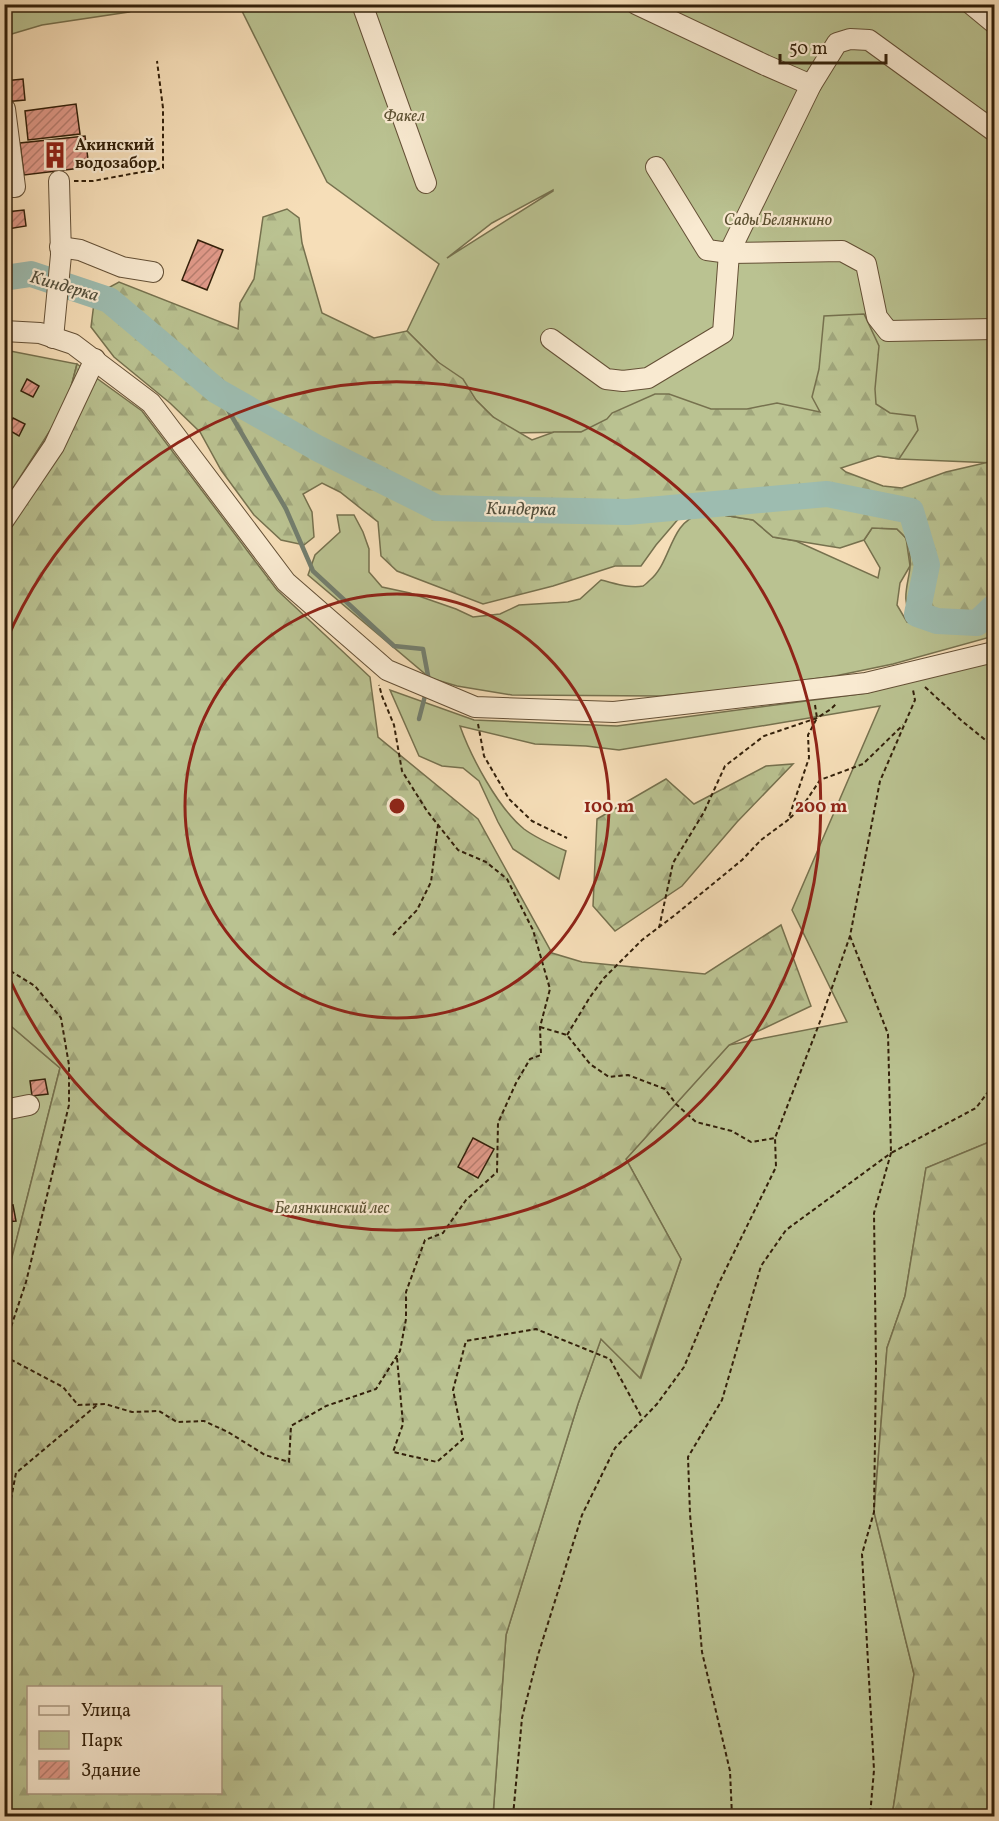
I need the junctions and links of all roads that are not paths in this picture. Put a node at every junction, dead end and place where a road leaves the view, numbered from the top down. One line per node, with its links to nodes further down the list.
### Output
1 (362, 4): 10 (street)
2 (636, 4): 5 (street)
3 (971, 4): 4 (street)
4 (994, 23)
5 (811, 85): 7 (street); 12 (street)
6 (5, 109): 11 (street)
7 (994, 131)
8 (656, 167): 12 (street)
9 (58, 181): 13 (street)
10 (426, 183)
11 (4, 187)
12 (729, 253): 15 (street); 18 (street)
13 (60, 257): 14 (street); 17 (street)
14 (153, 272)
15 (994, 329)
16 (4, 331): 17 (street)
17 (53, 338): 19 (street)
18 (551, 339)
19 (95, 359): 20 (street); 21 (street)
20 (4, 520)
21 (994, 652)
22 (29, 1105): 23 (street)
23 (4, 1110)

